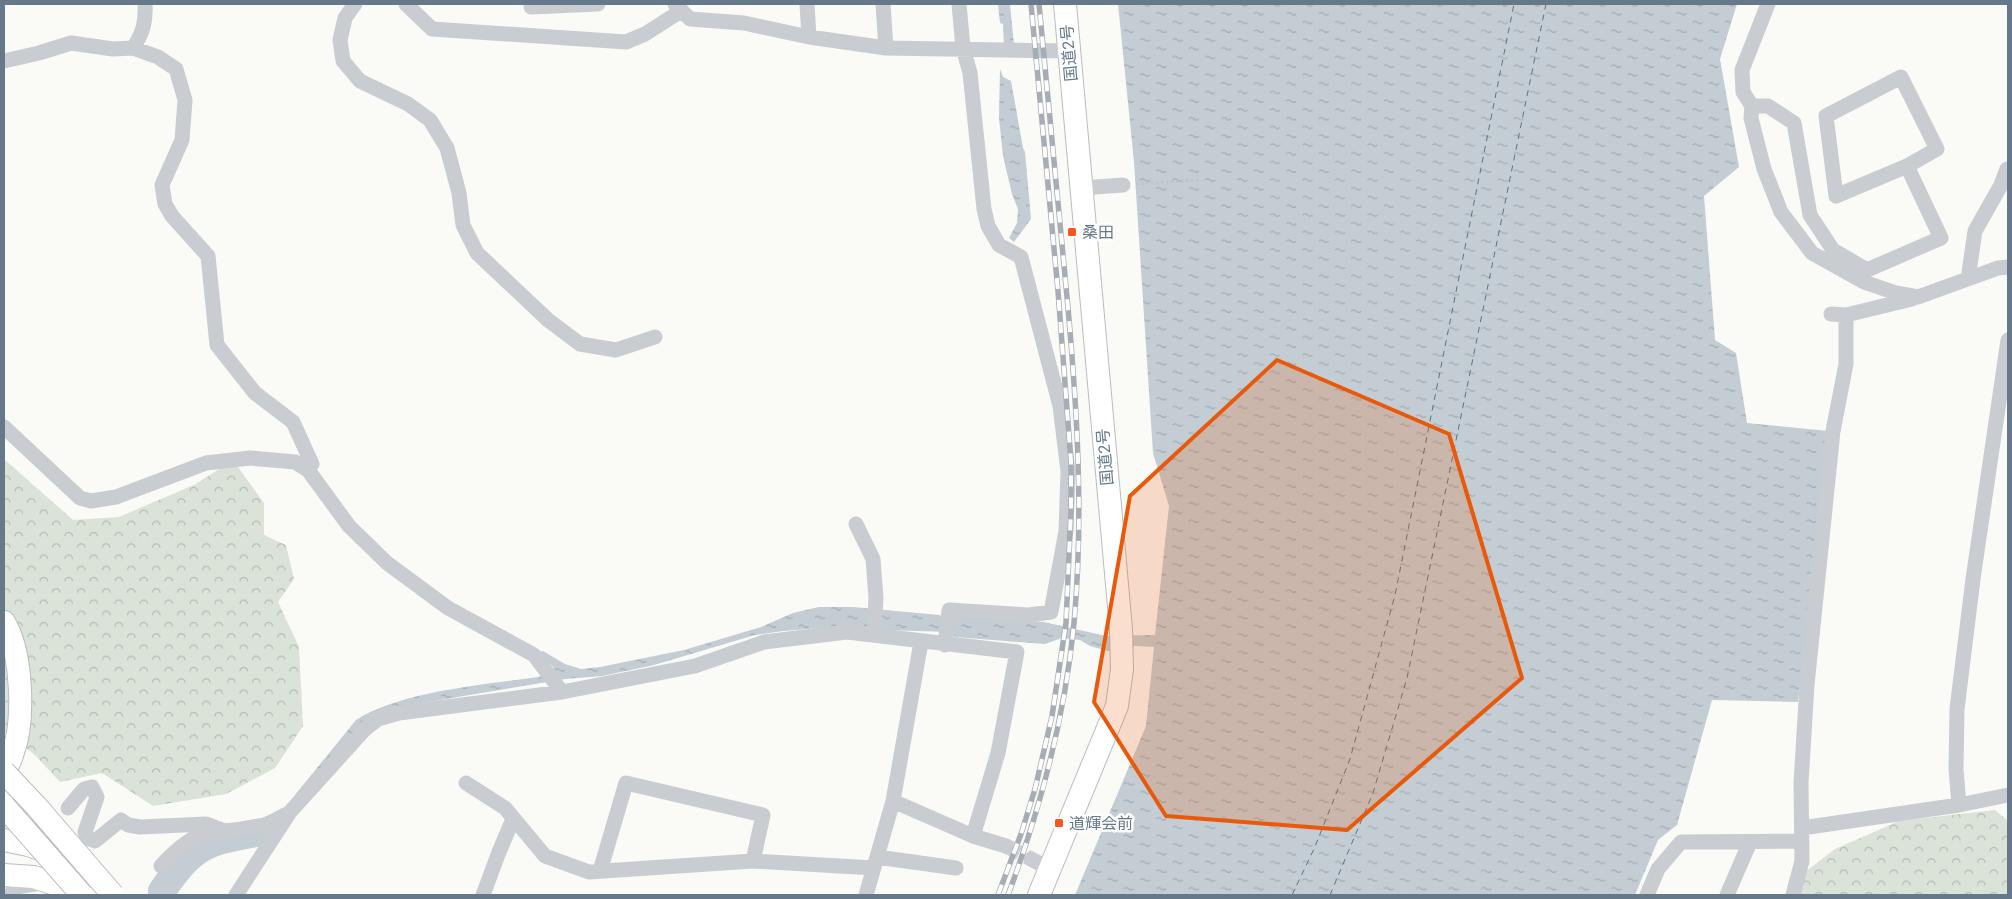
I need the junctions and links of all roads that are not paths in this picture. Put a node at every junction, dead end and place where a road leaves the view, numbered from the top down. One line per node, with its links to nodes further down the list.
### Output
1 (145, 4): 15 (street)
2 (355, 4): 30 (street)
3 (406, 4): 12 (street)
4 (598, 4): 11 (street)
5 (806, 4): 14 (street)
6 (882, 4): 16 (street)
7 (959, 4): 17 (street)
8 (1065, 4): 18 (highway, 国道2号)
9 (1757, 4): 13 (street)
10 (1768, 4): 13 (street)
11 (531, 7)
12 (678, 7): 14 (street)
13 (1759, 25): 20 (street)
14 (809, 37): 16 (street)
15 (133, 48): 19 (street); 33 (street)
16 (886, 48): 17 (street)
17 (963, 48): 18 (street); 38 (street)
18 (1069, 52): 24 (highway, 国道2号)
19 (4, 61)
20 (1752, 106): 21 (street); 27 (street)
21 (1907, 166): 21 (street)
22 (2007, 170): 26 (street)
23 (1123, 185): 24 (street)
24 (1082, 188): 70 (highway, 国道2号)
25 (2008, 267): 26 (street)
26 (1968, 279): 27 (street)
27 (1918, 297): 29 (street)
28 (1831, 314): 29 (street)
29 (1846, 315): 50 (street)
30 (655, 337)
31 (2008, 340): 44 (street)
32 (4, 427): 33 (street)
33 (308, 470): 39 (street)
34 (856, 524): 36 (street)
35 (4, 622): 40 (highway)
36 (874, 635): 37 (street); 39 (street)
37 (922, 642): 38 (street); 43 (street)
38 (945, 645): 51 (street)
39 (555, 683): 47 (street)
40 (4, 773): 66 (highway, bridge)
41 (466, 783): 48 (street)
42 (2008, 795): 44 (street)
43 (893, 801): 51 (street); 56 (street)
44 (1959, 805): 50 (street)
45 (4, 806): 63 (highway, bridge)
46 (68, 808): 49 (street)
47 (290, 812): 49 (street); 67 (street)
48 (513, 819): 59 (street); 68 (street)
49 (222, 830): 57 (street)
50 (1802, 835): 53 (street); 73 (street)
51 (973, 836): 54 (street)
52 (4, 840): 65 (highway)
53 (1750, 842): 71 (street); 72 (street)
54 (1006, 846)
55 (753, 861): 56 (street); 59 (street); 59 (street)
56 (876, 862): 58 (street); 69 (street)
57 (161, 866)
58 (956, 868)
59 (600, 871)
60 (4, 875): 61 (highway)
61 (49, 882): 62 (street); 64 (highway)
62 (10, 895)
63 (82, 895)
64 (88, 895)
65 (100, 895)
66 (113, 895)
67 (236, 895)
68 (483, 895)
69 (866, 895)
70 (1039, 895)
71 (1647, 895)
72 (1727, 895)
73 (1793, 895)

